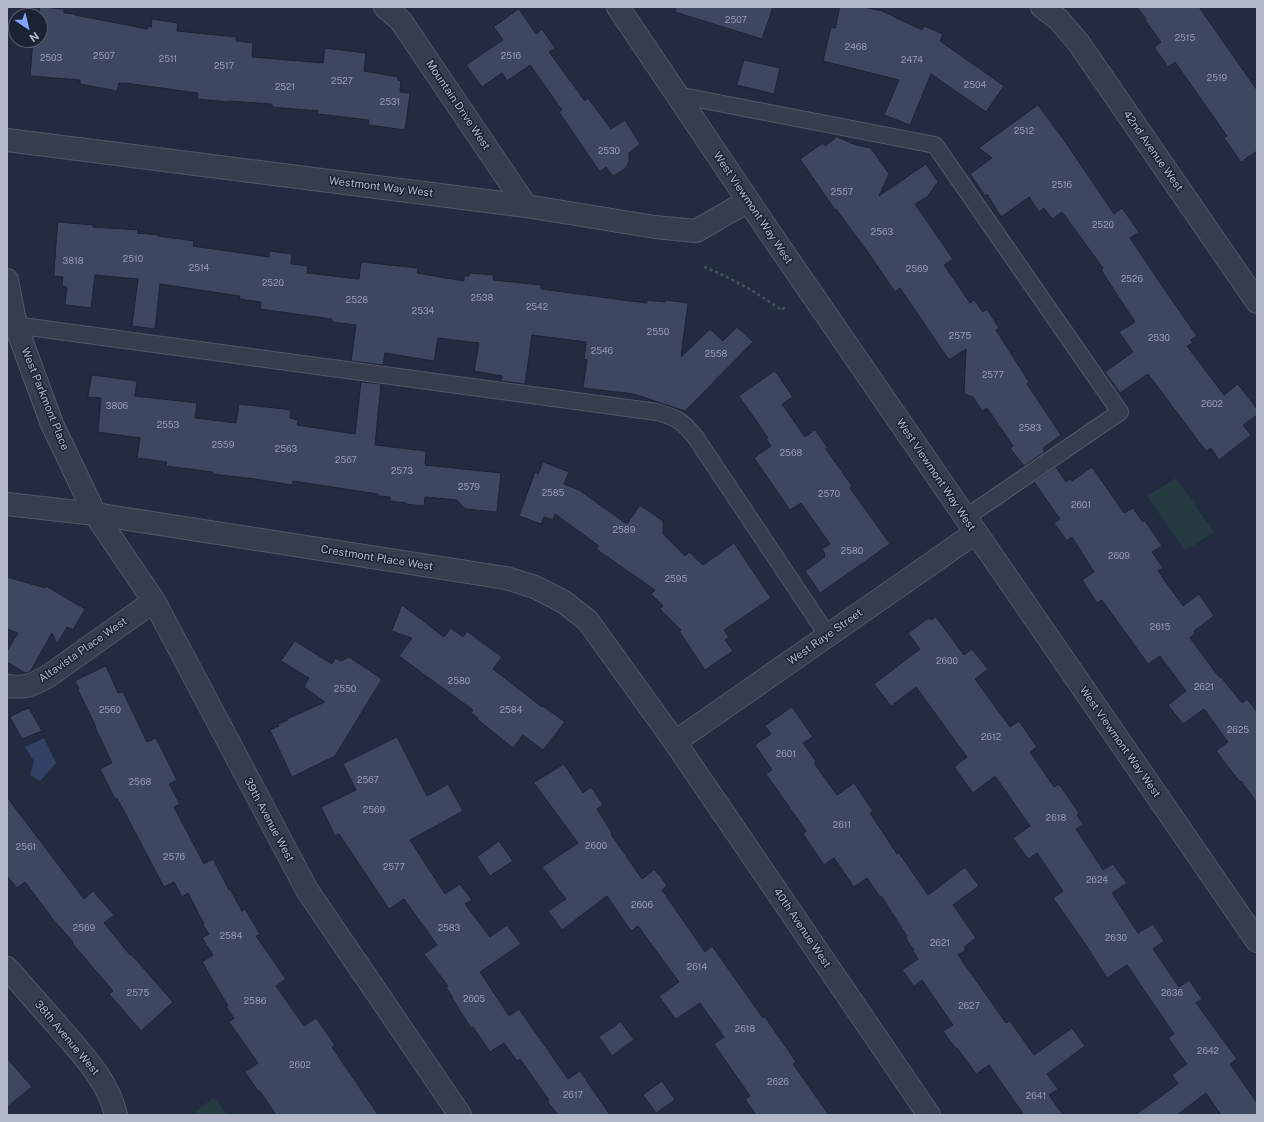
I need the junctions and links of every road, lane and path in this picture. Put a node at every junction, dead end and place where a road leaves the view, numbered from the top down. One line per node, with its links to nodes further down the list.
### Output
1 (385, 7): 7 (street, Mountain Drive West)
2 (618, 7): 4 (street, West Viewmont Way West)
3 (1042, 7): 10 (street, 42nd Avenue West)
4 (677, 95): 6 (street, West Viewmont Way West); 15 (lane)
5 (7, 140): 7 (street, Westmont Way West)
6 (748, 201): 7 (street, Westmont Way West); 15 (street, West Viewmont Way West)
7 (526, 206)
8 (704, 267): 11 (path)
9 (7, 280): 12 (street, West Parkmont Place)
10 (1257, 302)
11 (787, 306)
12 (12, 325): 14 (street, West Parkmont Place); 17 (lane)
13 (7, 504): 14 (street, Crestmont Place West)
14 (95, 514): 16 (street, 39th Avenue West); 19 (street, Crestmont Place West)
15 (970, 526): 17 (street, West Raye Street); 20 (street, West Viewmont Way West)
16 (154, 601): 18 (street, Altavista Place West); 23 (street, 39th Avenue West)
17 (828, 636): 19 (street, West Raye Street)
18 (7, 686)
19 (675, 742): 24 (street, 40th Avenue West)
20 (1257, 941)
21 (7, 968): 22 (street, 38th Avenue West)
22 (116, 1115)
23 (460, 1115)
24 (929, 1115)

